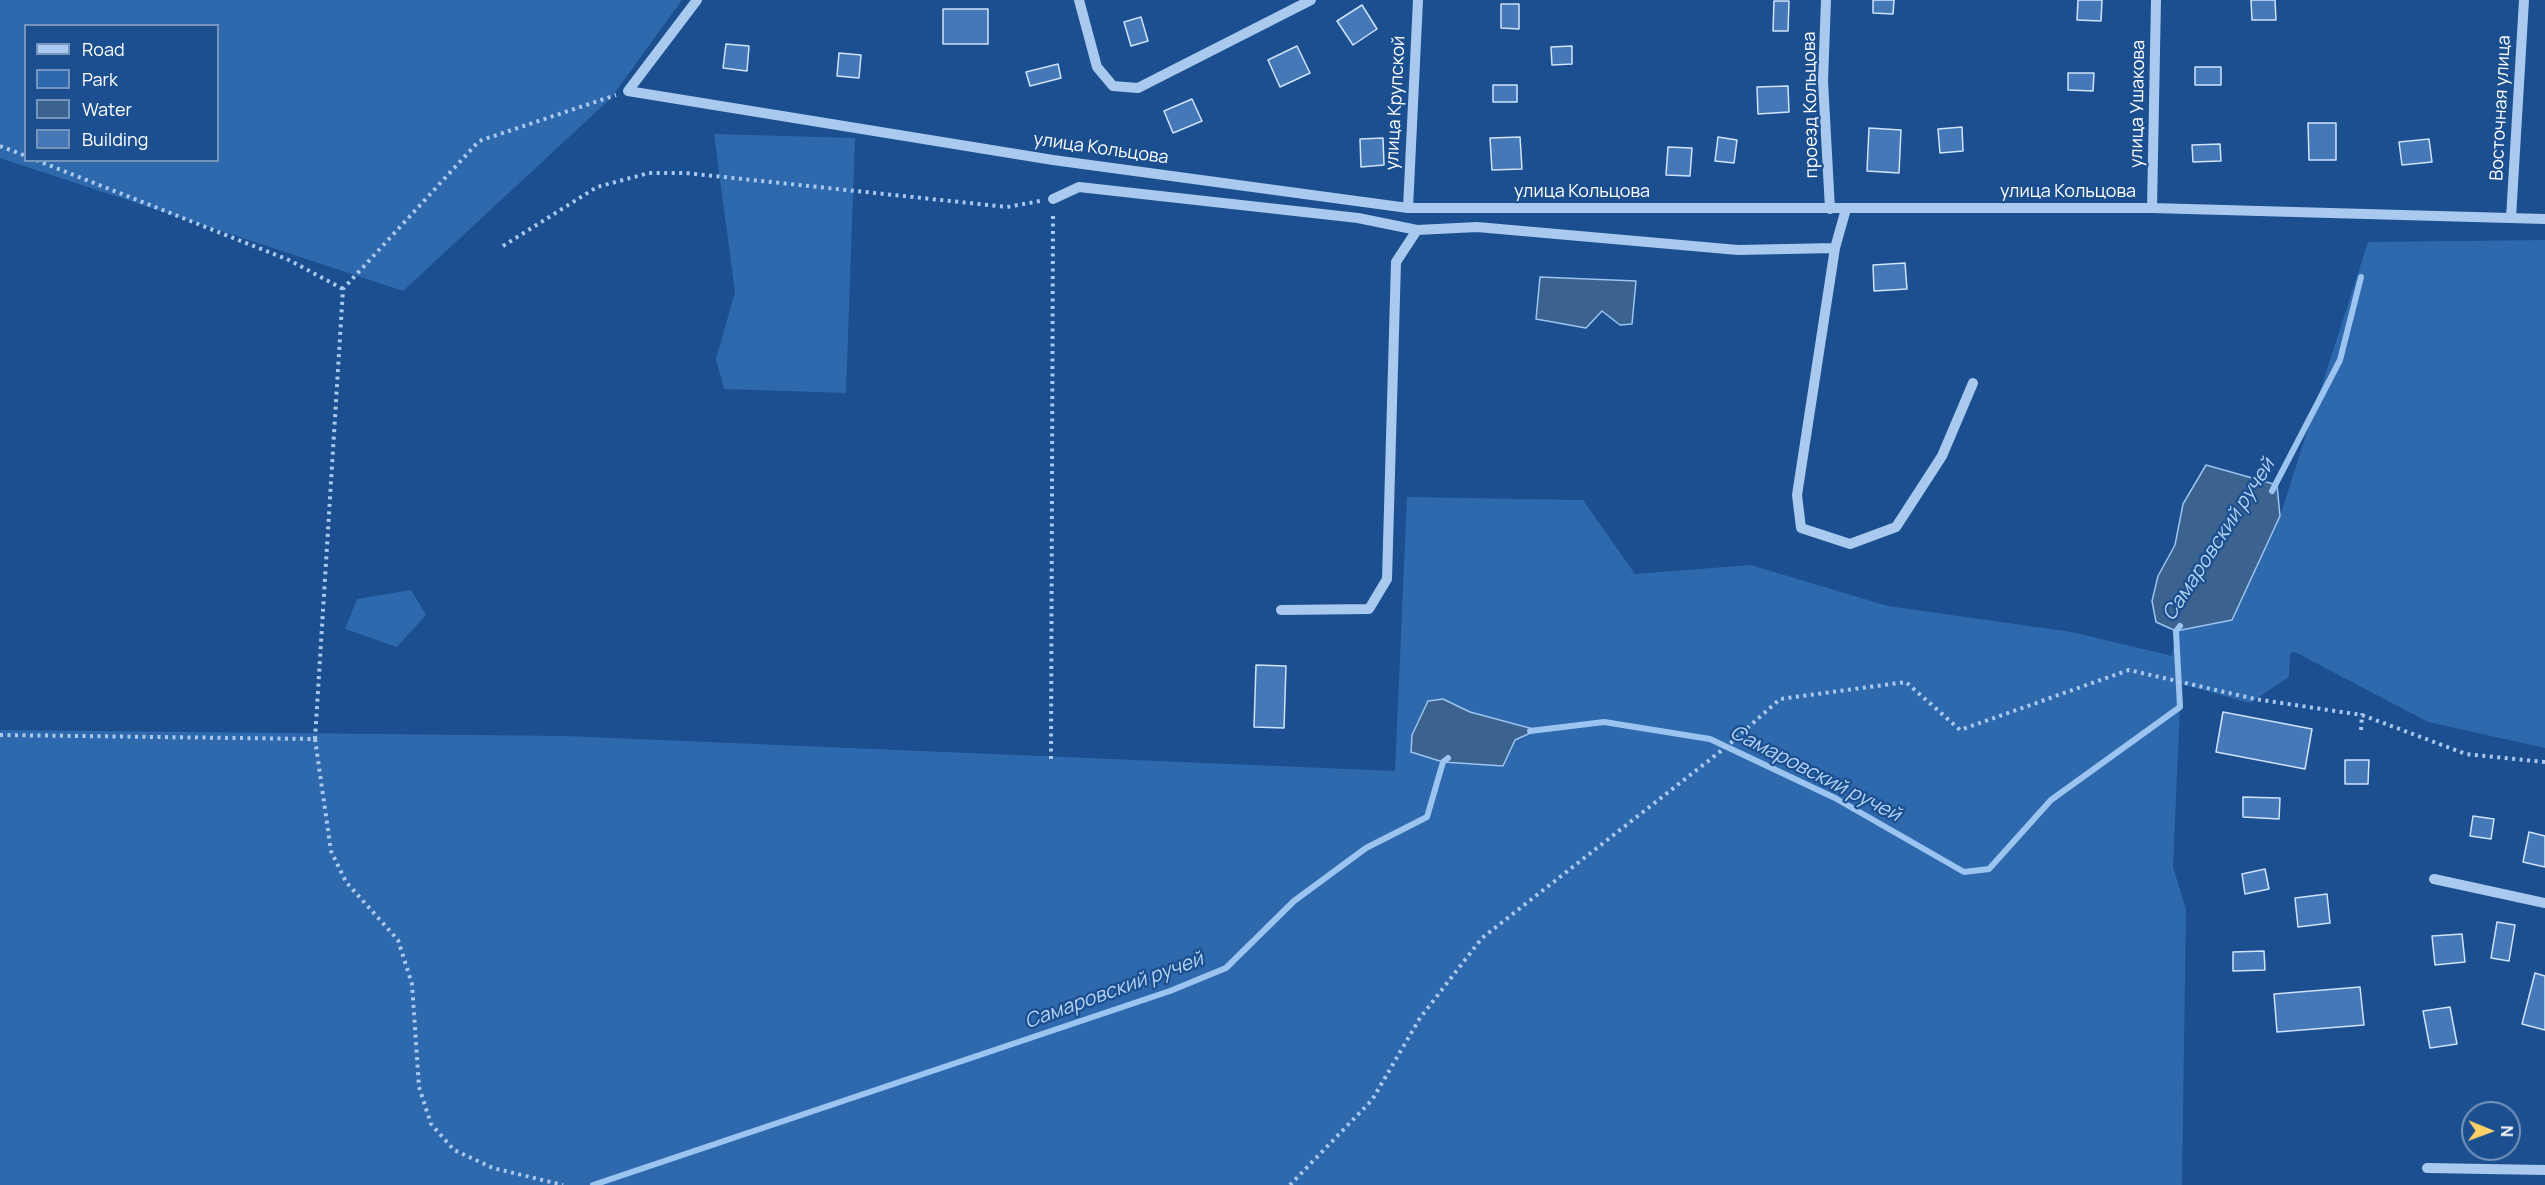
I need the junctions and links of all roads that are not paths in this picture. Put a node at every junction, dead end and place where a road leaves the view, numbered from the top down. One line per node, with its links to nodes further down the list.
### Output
1 (698, 0): 9 (street, улица Кольцова)
2 (1079, 0): 3 (street)
3 (1311, 0)
4 (1418, 0): 9 (street, улица Крупской)
5 (1826, 0): 11 (street, проезд Кольцова)
6 (2156, 0): 10 (street, улица Ушакова)
7 (2524, 0): 13 (street, Восточная улица)
8 (1053, 199): 15 (street)
9 (1408, 208): 11 (street, улица Кольцова)
10 (2152, 208): 12 (street, улица Кольцова); 13 (street, улица Кольцова)
11 (1830, 209): 12 (street, улица Кольцова)
12 (1846, 209): 16 (street)
13 (2511, 218): 14 (street, улица Кольцова)
14 (2545, 219)
15 (1417, 230): 16 (street); 18 (street)
16 (1835, 248): 17 (street)
17 (1974, 383)
18 (1281, 610)
19 (2434, 879): 20 (street)
20 (2545, 903)
21 (2427, 1168): 22 (street)
22 (2545, 1170)

